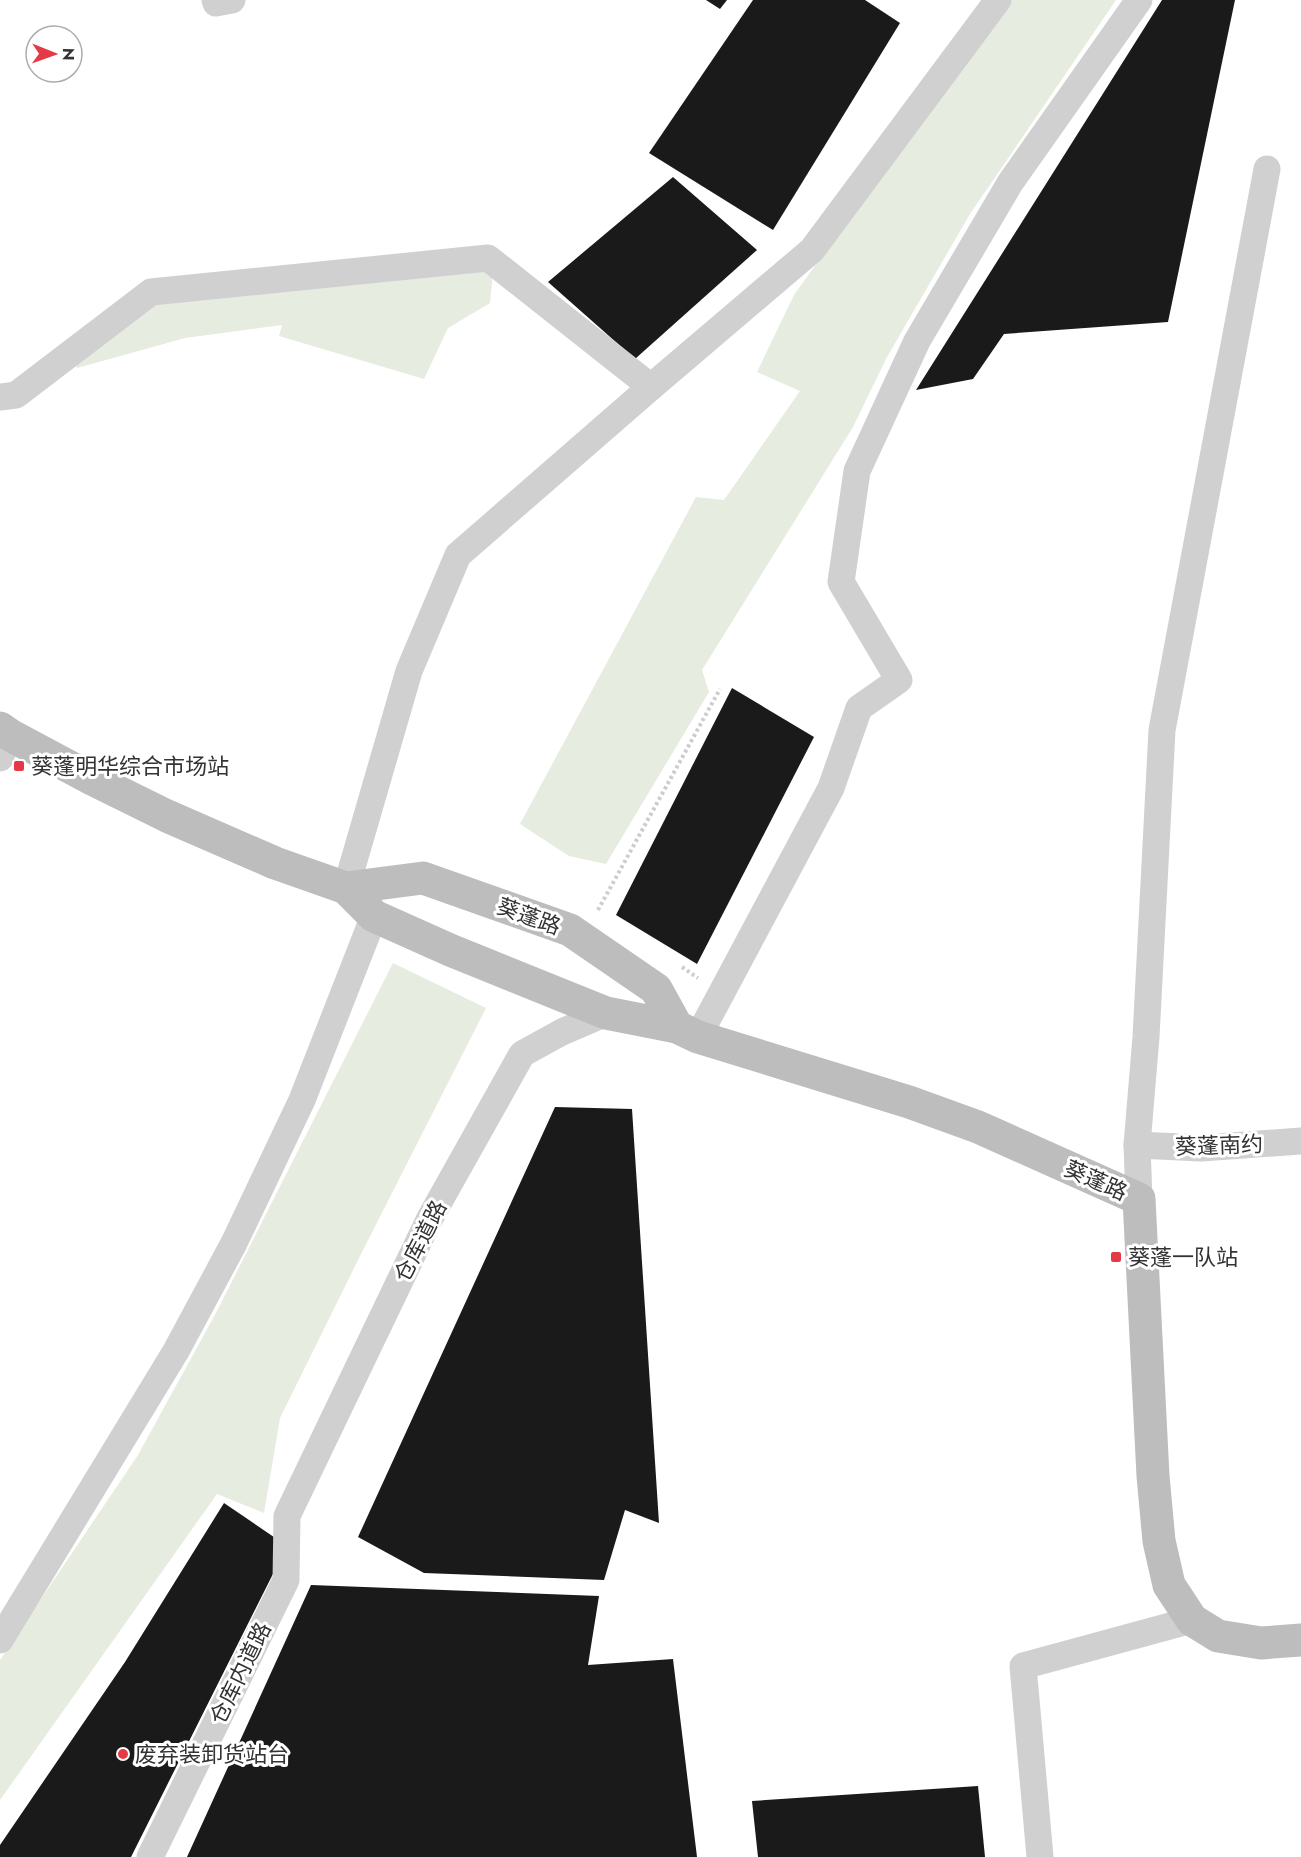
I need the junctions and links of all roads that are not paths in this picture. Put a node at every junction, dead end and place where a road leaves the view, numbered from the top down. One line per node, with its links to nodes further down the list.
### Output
1 (215, 0): 2 (street)
2 (232, 0)
3 (998, 0): 6 (street)
4 (1139, 0): 12 (street)
5 (1267, 169): 14 (street)
6 (651, 387): 7 (street); 9 (street)
7 (0, 397)
8 (3, 740): 9 (street, 葵蓬路)
9 (346, 888): 10 (street, 葵蓬路); 12 (street, 葵蓬路)
10 (374, 916): 11 (street, 葵蓬路); 18 (street)
11 (606, 1013): 12 (street, 葵蓬路); 16 (street, 仓库道路)
12 (688, 1032): 15 (street, 葵蓬路)
13 (1301, 1141): 14 (street, 葵蓬南约)
14 (1137, 1145): 15 (street)
15 (1139, 1198): 17 (street, 葵蓬路)
16 (286, 1516): 20 (street, 仓库内道路)
17 (1192, 1620): 19 (street, 葵蓬路); 21 (street)
18 (0, 1640)
19 (1301, 1640)
20 (150, 1857)
21 (1040, 1857)

